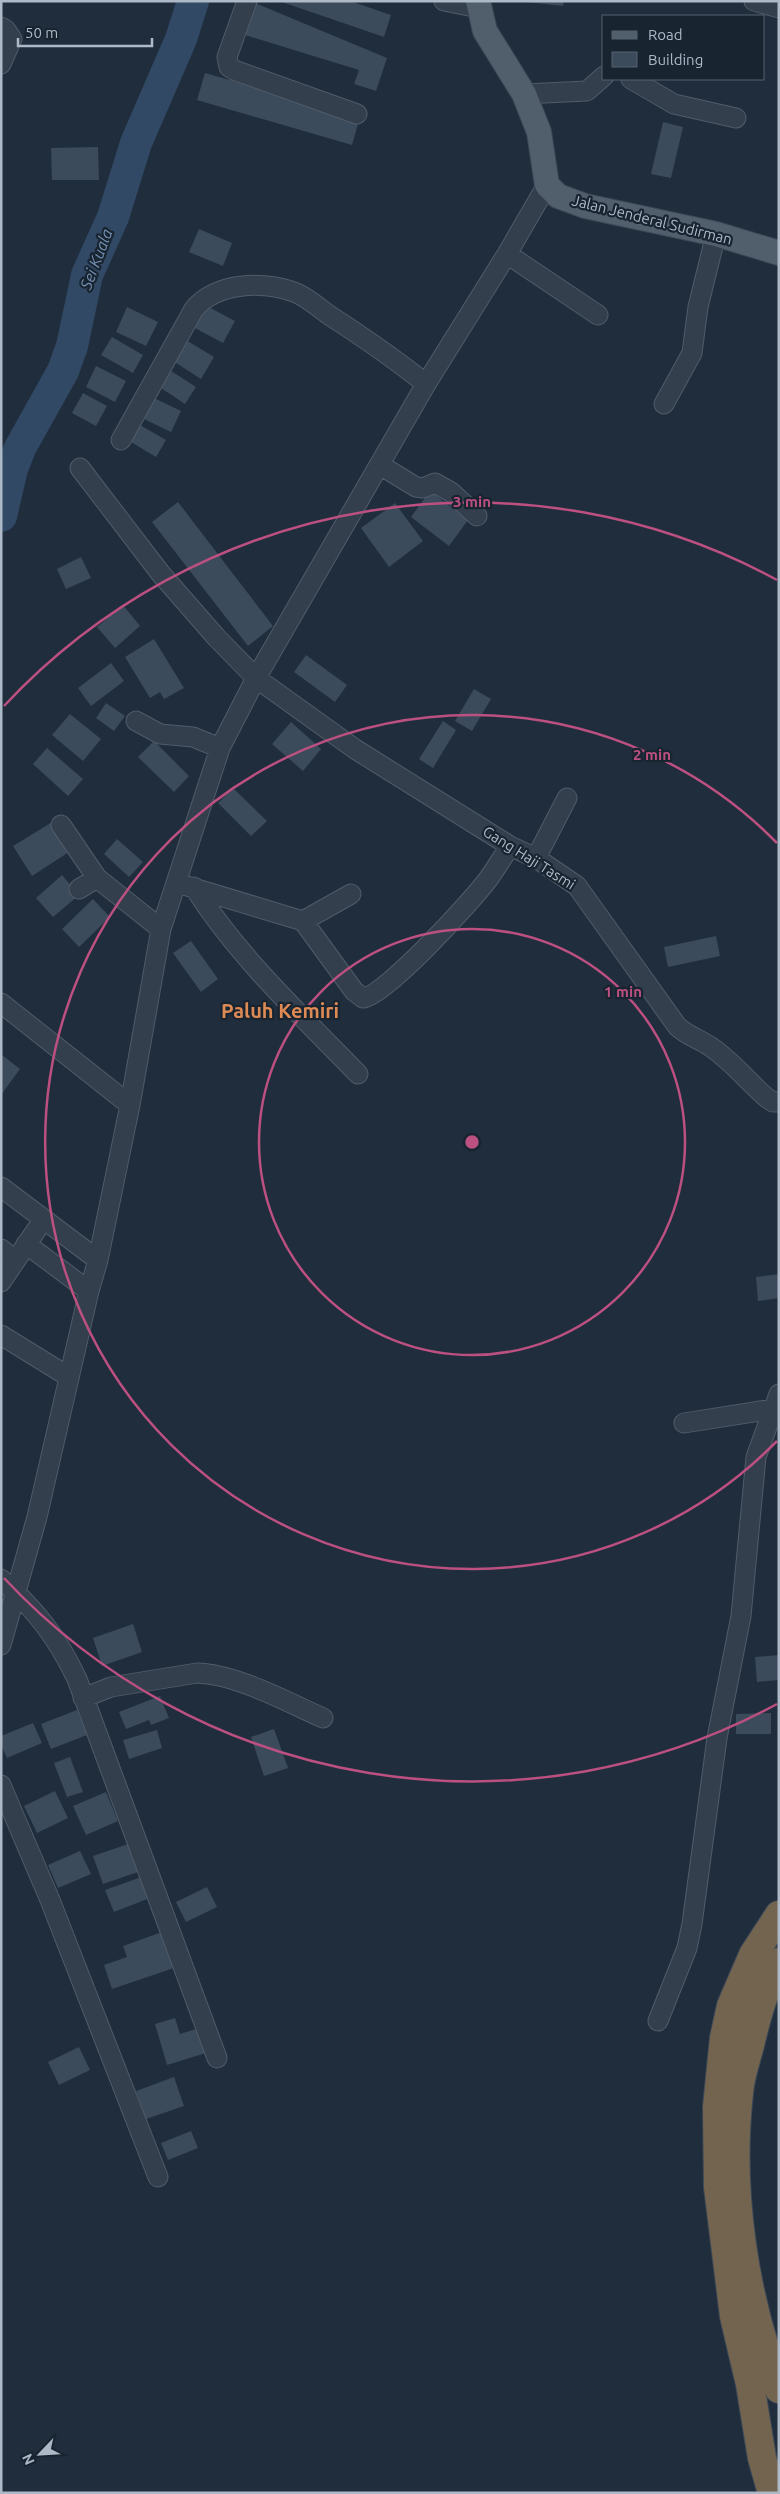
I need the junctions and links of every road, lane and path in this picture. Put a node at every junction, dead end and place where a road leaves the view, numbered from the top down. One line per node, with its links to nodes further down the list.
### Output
1 (248, 1): 11 (street)
2 (444, 1): 4 (street)
3 (754, 1): 5 (street)
4 (479, 5): 10 (main road)
5 (777, 5)
6 (1, 27): 7 (street)
7 (1, 64)
8 (602, 78): 10 (street)
9 (633, 80): 12 (street)
10 (524, 94): 13 (main road)
11 (357, 114)
12 (736, 118)
13 (547, 185): 14 (main road, Jalan Jenderal Sudirman); 16 (street)
14 (716, 234): 15 (main road, Jalan Jenderal Sudirman); 19 (street)
15 (779, 253)
16 (507, 254): 17 (street); 18 (street)
17 (598, 315)
18 (426, 384): 20 (street); 21 (street)
19 (664, 404)
20 (121, 440)
21 (380, 465): 23 (street); 24 (street)
22 (80, 468): 24 (street, Gang Haji Tasmi)
23 (477, 516)
24 (256, 678): 26 (street); 29 (street, Gang Haji Tasmi)
25 (136, 721): 26 (street)
26 (220, 748): 32 (street)
27 (567, 798): 30 (street)
28 (61, 825): 31 (street)
29 (510, 846): 30 (street, Gang Haji Tasmi); 35 (street)
30 (536, 858): 39 (street, Gang Haji Tasmi)
31 (97, 878): 33 (street); 36 (street)
32 (185, 885): 35 (street); 36 (street); 38 (street)
33 (79, 890)
34 (351, 894): 35 (street)
35 (304, 921)
36 (161, 930): 40 (street)
37 (1, 1003): 40 (street)
38 (358, 1074)
39 (779, 1102)
40 (130, 1105): 43 (street)
41 (1, 1187): 43 (street)
42 (8, 1255): 44 (street); 45 (street)
43 (98, 1260): 45 (street)
44 (1, 1282)
45 (89, 1291): 47 (street)
46 (1, 1335): 47 (street)
47 (69, 1377): 51 (street)
48 (775, 1401): 49 (street); 58 (street)
49 (684, 1422)
50 (1, 1579): 51 (street)
51 (16, 1592): 52 (street); 53 (street)
52 (1, 1645)
53 (83, 1698): 54 (street); 59 (street)
54 (323, 1718)
55 (1, 1785): 60 (street)
56 (779, 1914): 61 (highway)
57 (779, 1962): 61 (highway)
58 (658, 2021)
59 (217, 2058)
60 (158, 2177)
61 (770, 2382): 62 (highway); 63 (highway)
62 (779, 2464)
63 (772, 2493)

